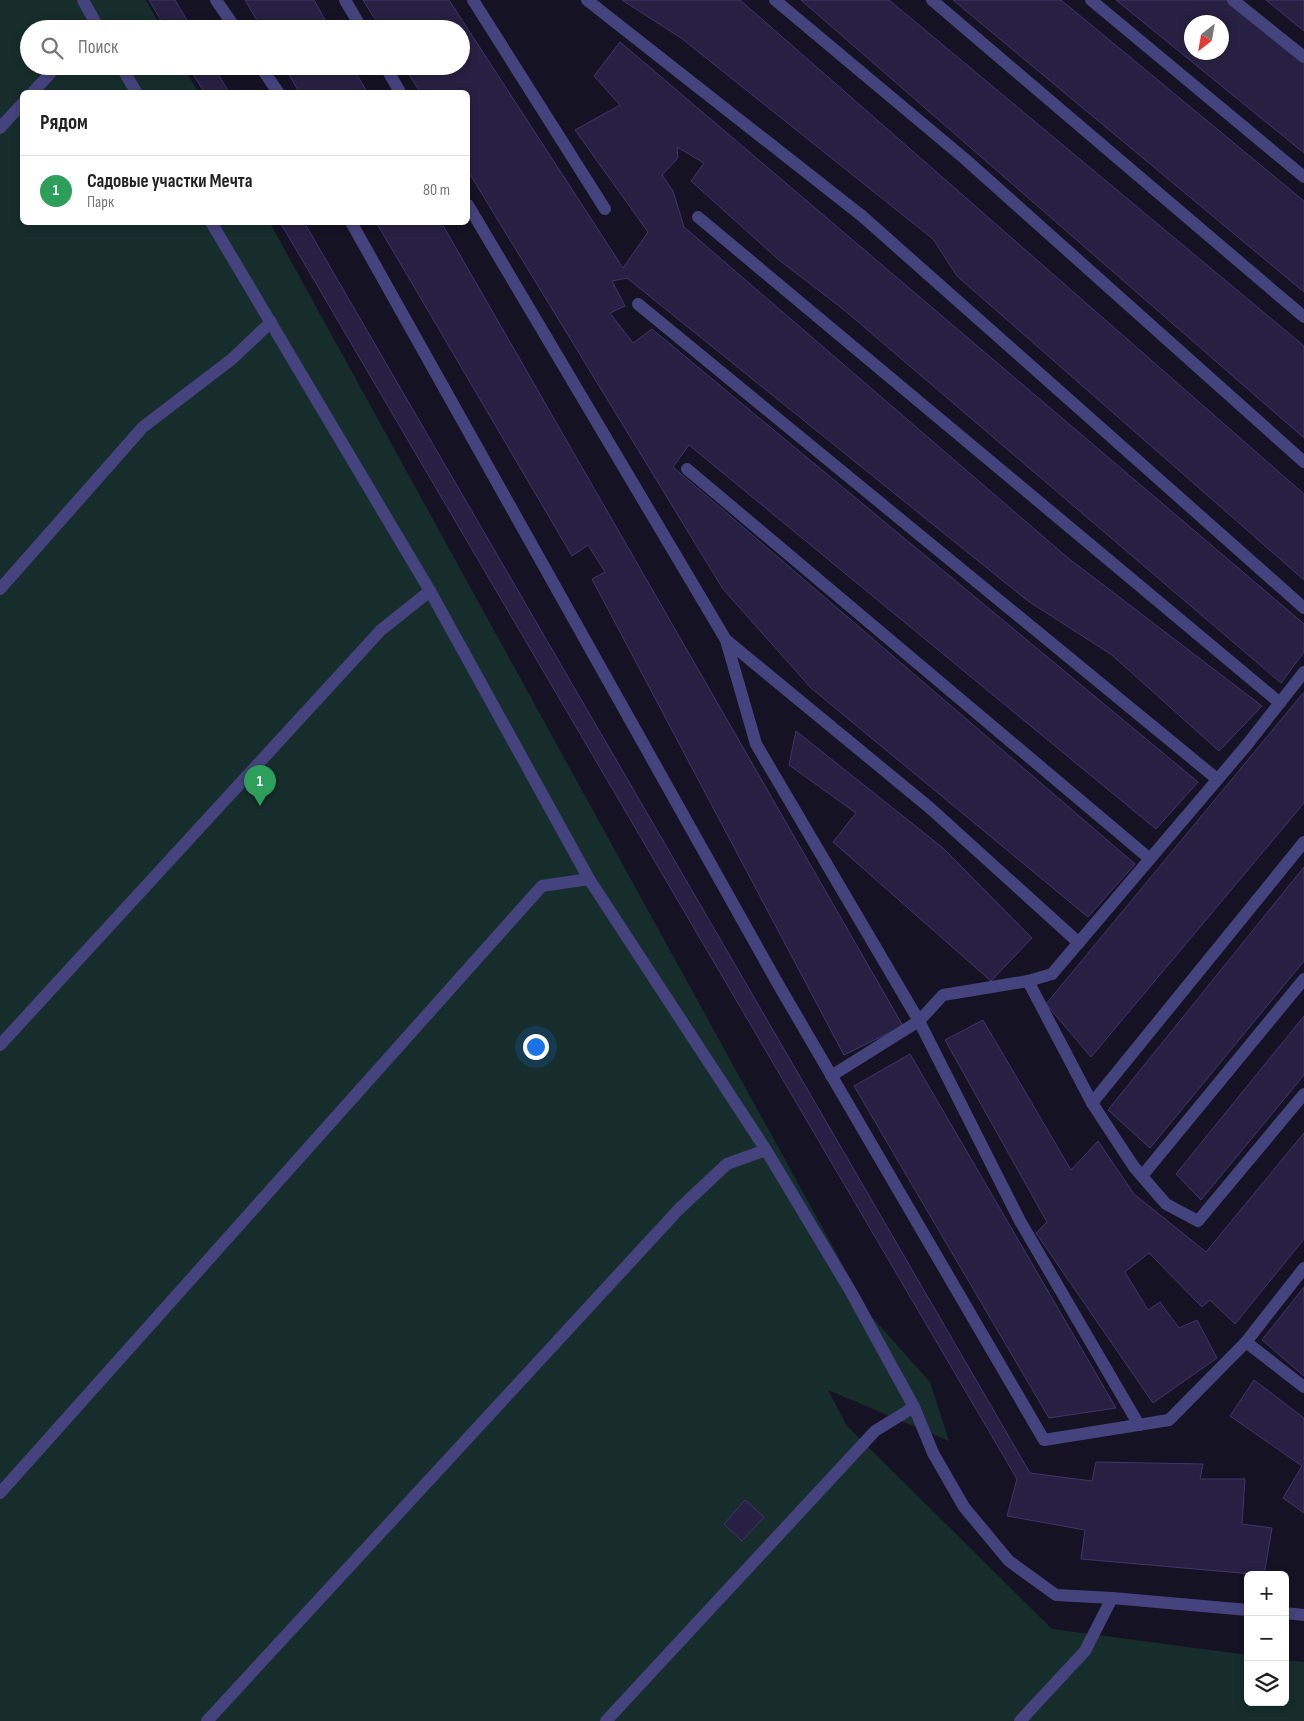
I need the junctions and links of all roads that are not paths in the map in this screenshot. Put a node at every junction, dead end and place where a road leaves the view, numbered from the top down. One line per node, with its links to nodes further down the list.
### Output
1 (83, 0): 10 (lane)
2 (216, 0): 11 (lane)
3 (345, 0): 12 (lane)
4 (473, 0): 26 (lane)
5 (587, 0): 37 (lane)
6 (775, 0): 33 (lane)
7 (932, 0): 31 (lane)
8 (1090, 0): 24 (lane)
9 (1233, 0): 13 (lane)
10 (95, 20)
11 (230, 20)
12 (357, 20)
13 (1304, 57)
14 (49, 75): 18 (lane)
15 (126, 75): 19 (lane)
16 (266, 75): 20 (lane)
17 (390, 75): 21 (lane)
18 (35, 90)
19 (135, 90)
20 (277, 90)
21 (399, 90)
22 (20, 106): 23 (lane)
23 (0, 128)
24 (1304, 177)
25 (470, 209): 38 (lane)
26 (605, 210)
27 (698, 217): 40 (lane)
28 (213, 225): 32 (lane)
29 (353, 225): 50 (lane)
30 (638, 304): 41 (lane)
31 (1304, 317)
32 (271, 322): 35 (lane); 36 (lane)
33 (1304, 462)
34 (687, 468): 43 (lane)
35 (0, 589)
36 (430, 591): 44 (lane); 49 (lane)
37 (1304, 608)
38 (726, 640): 45 (lane); 48 (lane)
39 (1304, 672): 40 (lane)
40 (1280, 703): 41 (lane)
41 (1217, 779): 43 (lane)
42 (1304, 842): 52 (lane)
43 (1150, 859): 45 (lane)
44 (589, 879): 53 (lane); 60 (lane)
45 (1079, 943): 47 (lane)
46 (1304, 979): 54 (lane)
47 (1028, 981): 48 (lane); 52 (lane)
48 (919, 1021): 50 (lane); 59 (lane)
49 (0, 1045)
50 (832, 1076): 59 (lane)
51 (1304, 1094): 54 (lane)
52 (1092, 1103): 54 (lane)
53 (766, 1150): 58 (lane); 65 (lane)
54 (1142, 1176)
55 (1304, 1268): 56 (lane)
56 (1246, 1342): 57 (lane); 59 (lane)
57 (1304, 1387)
58 (914, 1407): 61 (lane); 66 (lane)
59 (1139, 1425)
60 (0, 1492)
61 (1112, 1598): 62 (lane); 67 (lane)
62 (1244, 1610)
63 (1289, 1613): 64 (lane)
64 (1304, 1614)
65 (207, 1721)
66 (606, 1721)
67 (1020, 1721)

